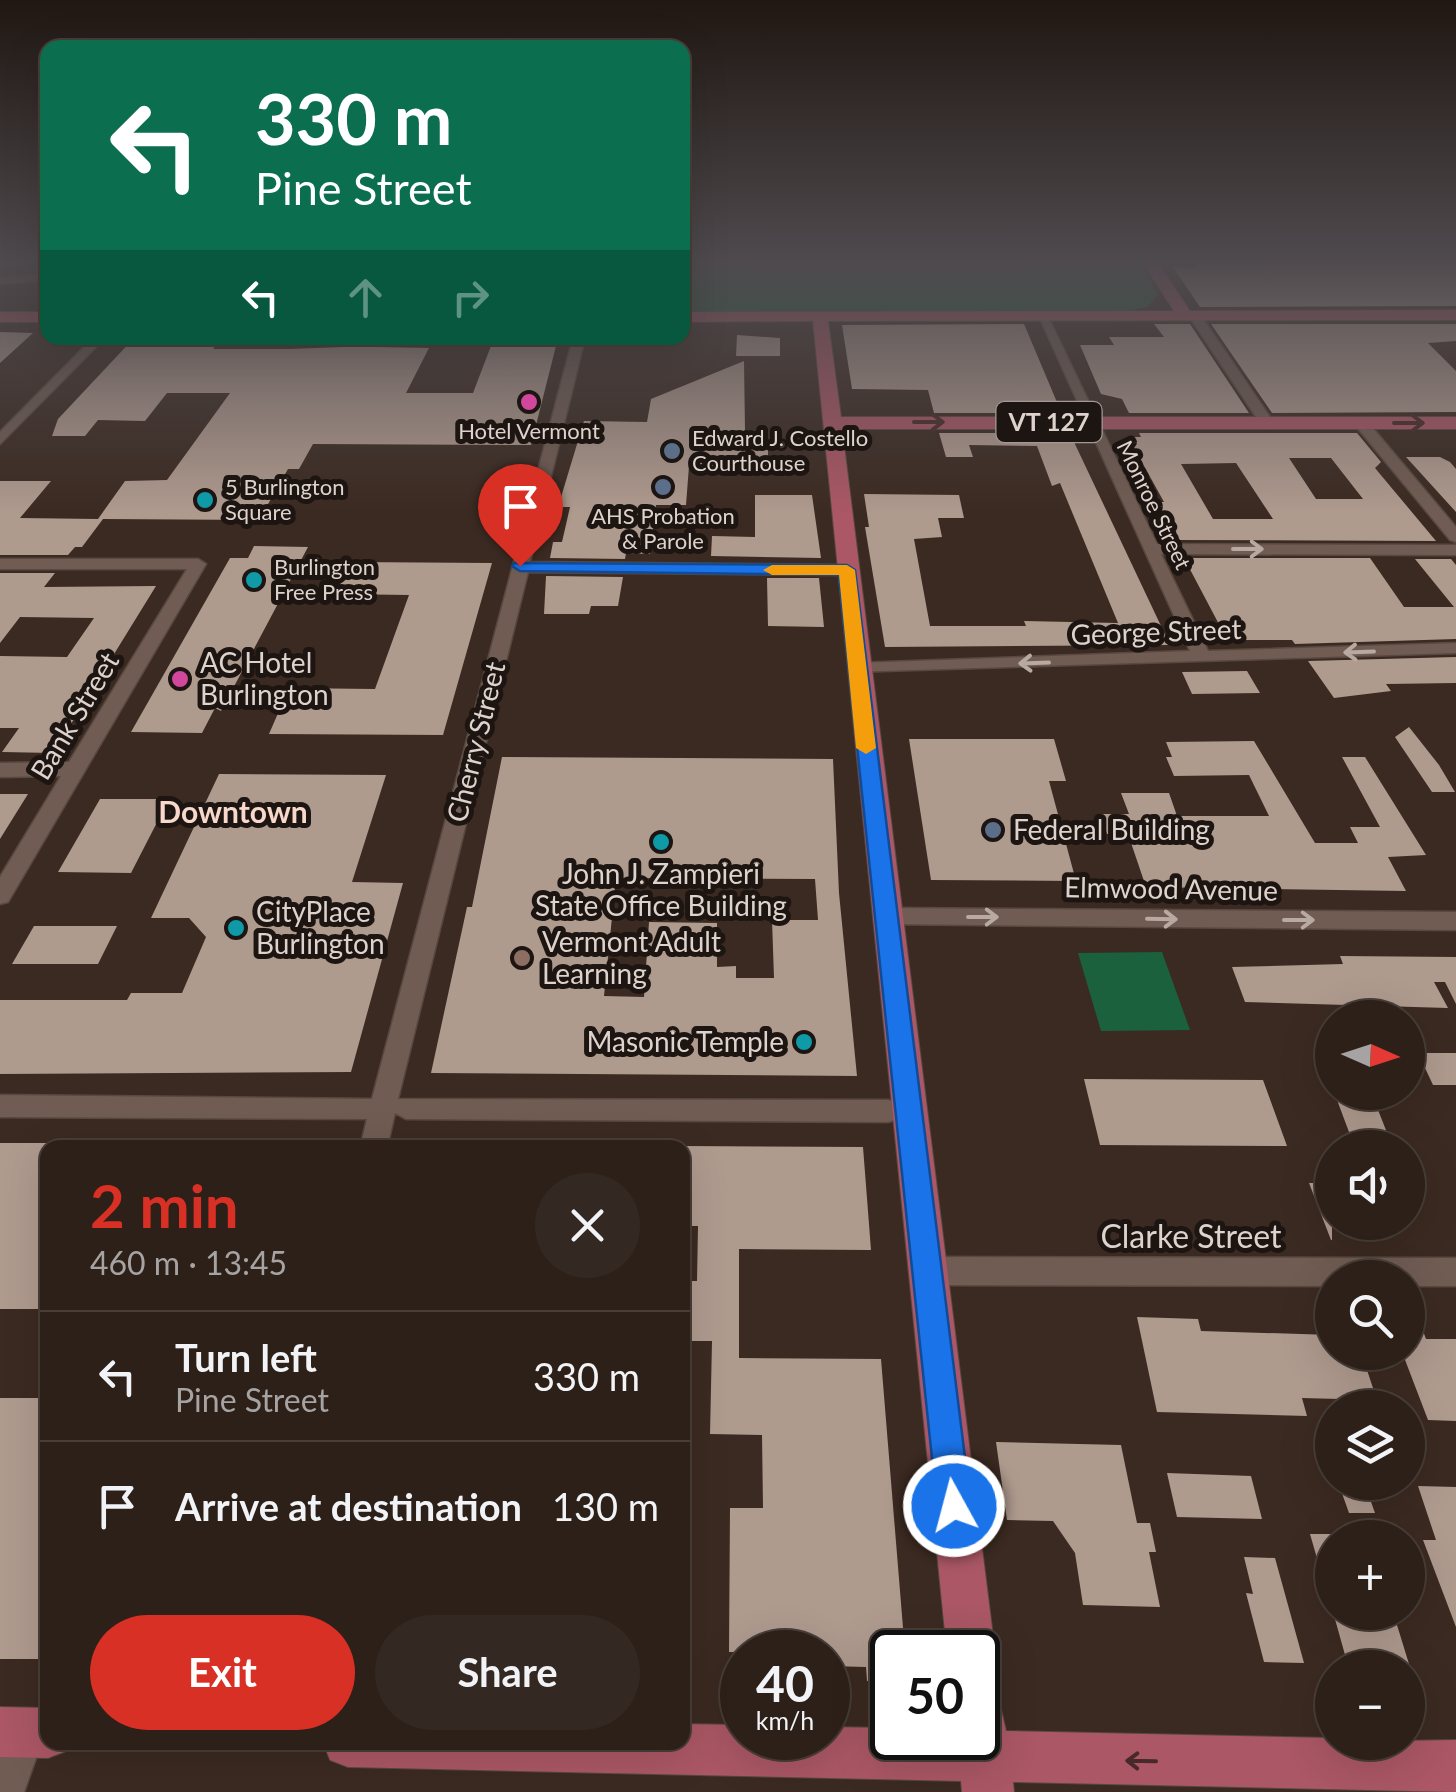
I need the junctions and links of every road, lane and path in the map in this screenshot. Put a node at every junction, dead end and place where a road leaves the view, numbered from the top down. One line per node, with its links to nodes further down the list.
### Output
1 (90, 347): 8 (street)
2 (576, 347): 18 (street, Cherry Street)
3 (823, 347): 12 (main road)
4 (1056, 347): 6 (street, Monroe Street)
5 (1212, 347): 9 (street)
6 (1090, 422): 9 (main road, VT 127); 12 (main road, VT 127, one-way to 6); 15 (street, Monroe Street)
7 (0, 423): 8 (street)
8 (16, 423): 13 (street)
9 (1267, 423): 10 (main road, VT 127)
10 (1361, 423): 11 (main road, VT 127, one-way to 11); 14 (street)
11 (1456, 423)
12 (831, 424): 19 (main road)
13 (0, 440)
14 (1456, 537)
15 (1150, 549): 16 (street, one-way to 16); 21 (street, Monroe Street)
16 (1456, 550)
17 (0, 564): 23 (street, Bank Street)
18 (520, 566): 19 (street); 32 (street, Cherry Street)
19 (847, 570): 22 (main road)
20 (1456, 648): 21 (street, George Street, one-way to 21)
21 (1202, 658): 22 (street, George Street, one-way to 22)
22 (857, 668): 26 (main road)
23 (75, 769): 24 (street); 25 (street, Bank Street)
24 (0, 770)
25 (0, 896)
26 (885, 916): 27 (street, Elmwood Avenue, one-way to 27); 33 (main road)
27 (1456, 921)
28 (0, 1106): 29 (street)
29 (366, 1108)
30 (406, 1108): 31 (street)
31 (888, 1111)
32 (375, 1140)
33 (926, 1271): 34 (street, Clarke Street); 35 (main road)
34 (1456, 1272)
35 (968, 1630)
36 (25, 1732): 40 (street)
37 (503, 1750): 39 (main road)
38 (1456, 1766): 39 (main road, one-way to 39)
39 (986, 1775)
40 (5, 1792)

